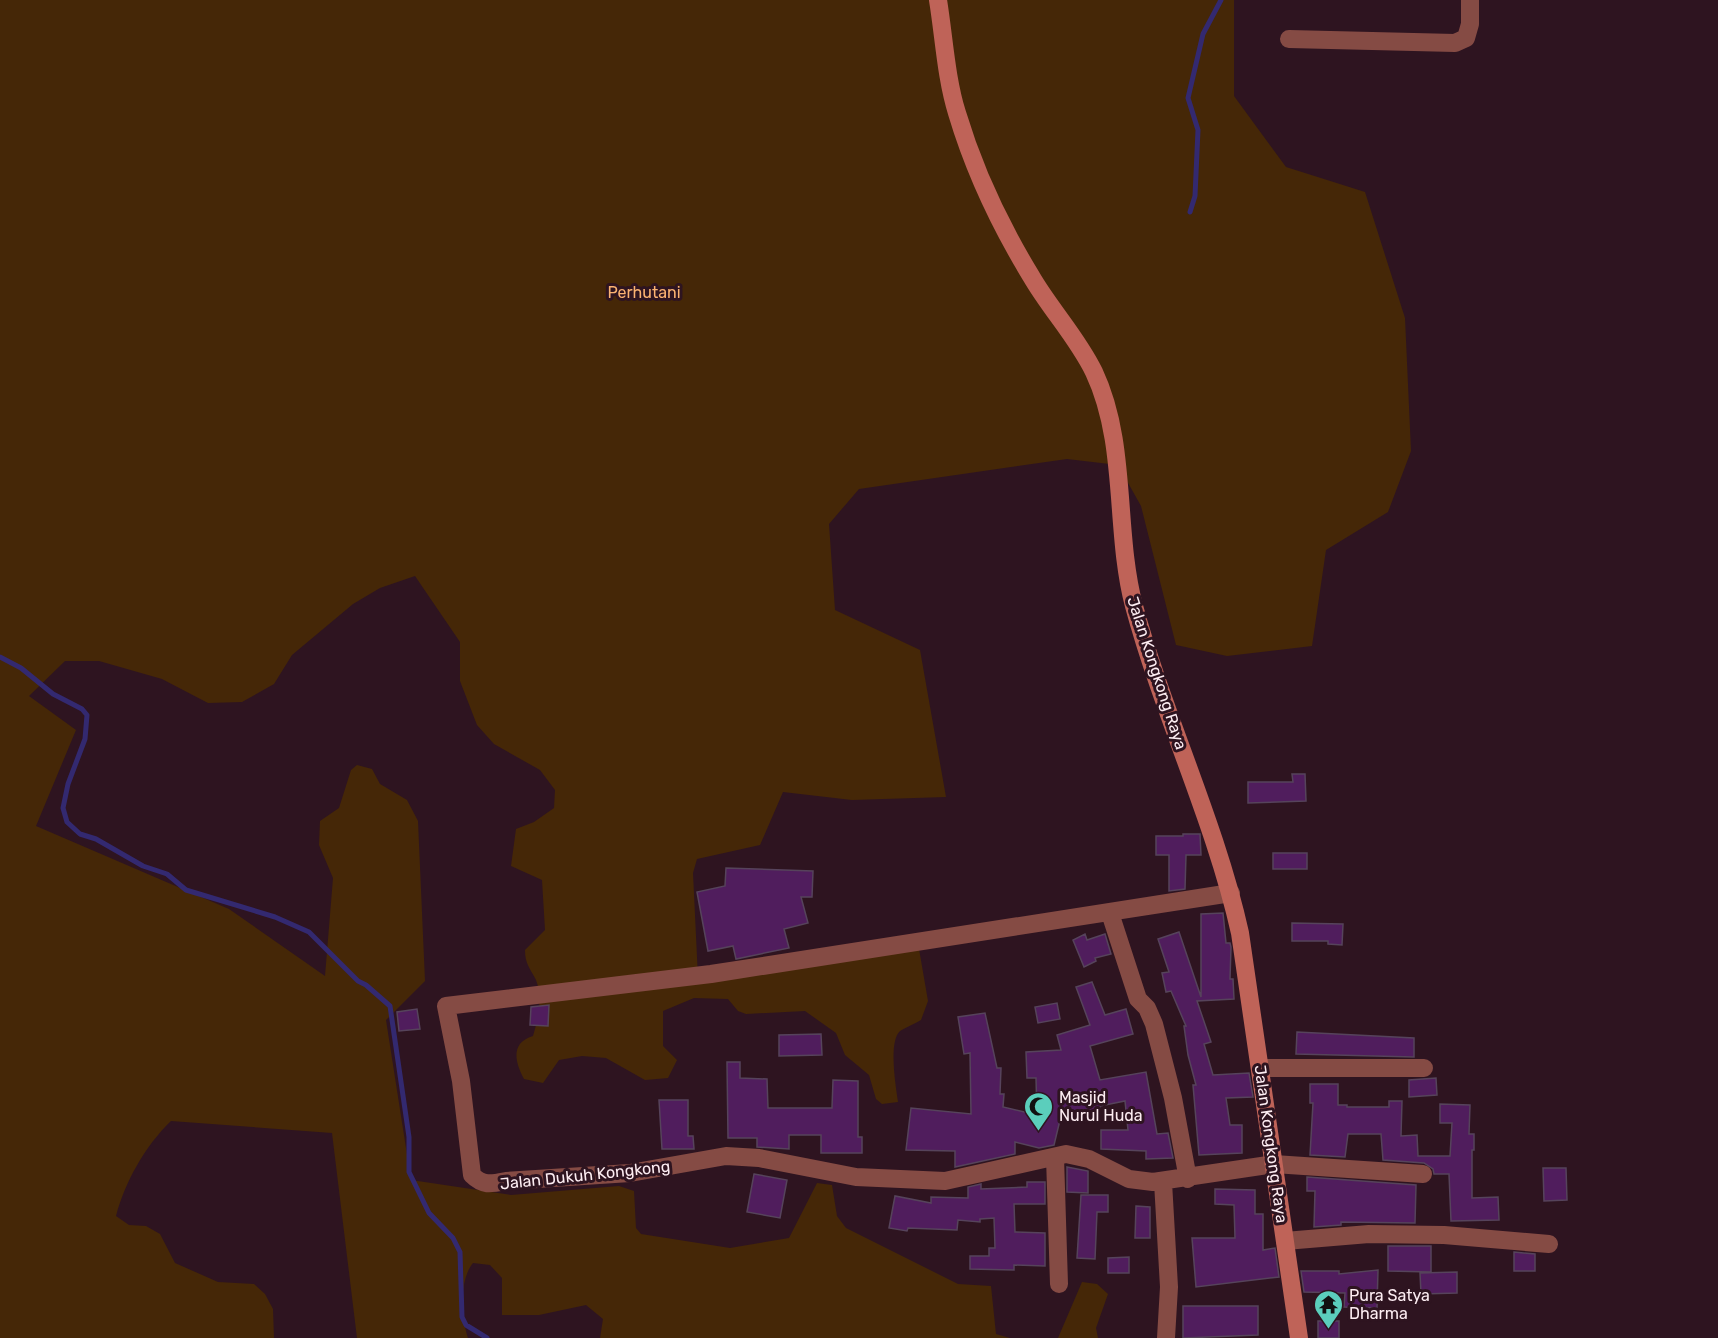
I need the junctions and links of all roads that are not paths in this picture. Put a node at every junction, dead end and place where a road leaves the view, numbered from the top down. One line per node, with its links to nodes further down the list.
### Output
1 (938, 0): 4 (street, Jalan Kongkong Raya)
2 (1470, 0): 3 (street)
3 (1289, 39)
4 (1231, 893): 5 (street); 6 (street, Jalan Kongkong Raya)
5 (1110, 913): 8 (street, Jalan Dukuh Kongkong); 11 (street)
6 (1260, 1068): 7 (street); 9 (street, Jalan Kongkong Raya)
7 (1424, 1068)
8 (1055, 1157): 12 (street, Jalan Dukuh Kongkong); 15 (street)
9 (1274, 1164): 10 (street, Jalan Dukuh Kongkong); 11 (street, Jalan Dukuh Kongkong); 13 (street, Jalan Kongkong Raya)
10 (1423, 1174)
11 (1188, 1179): 12 (street, Jalan Dukuh Kongkong)
12 (1163, 1182): 16 (street)
13 (1285, 1241): 14 (street); 17 (street, Jalan Kongkong Raya)
14 (1549, 1244)
15 (1059, 1284)
16 (1166, 1338)
17 (1299, 1338)

